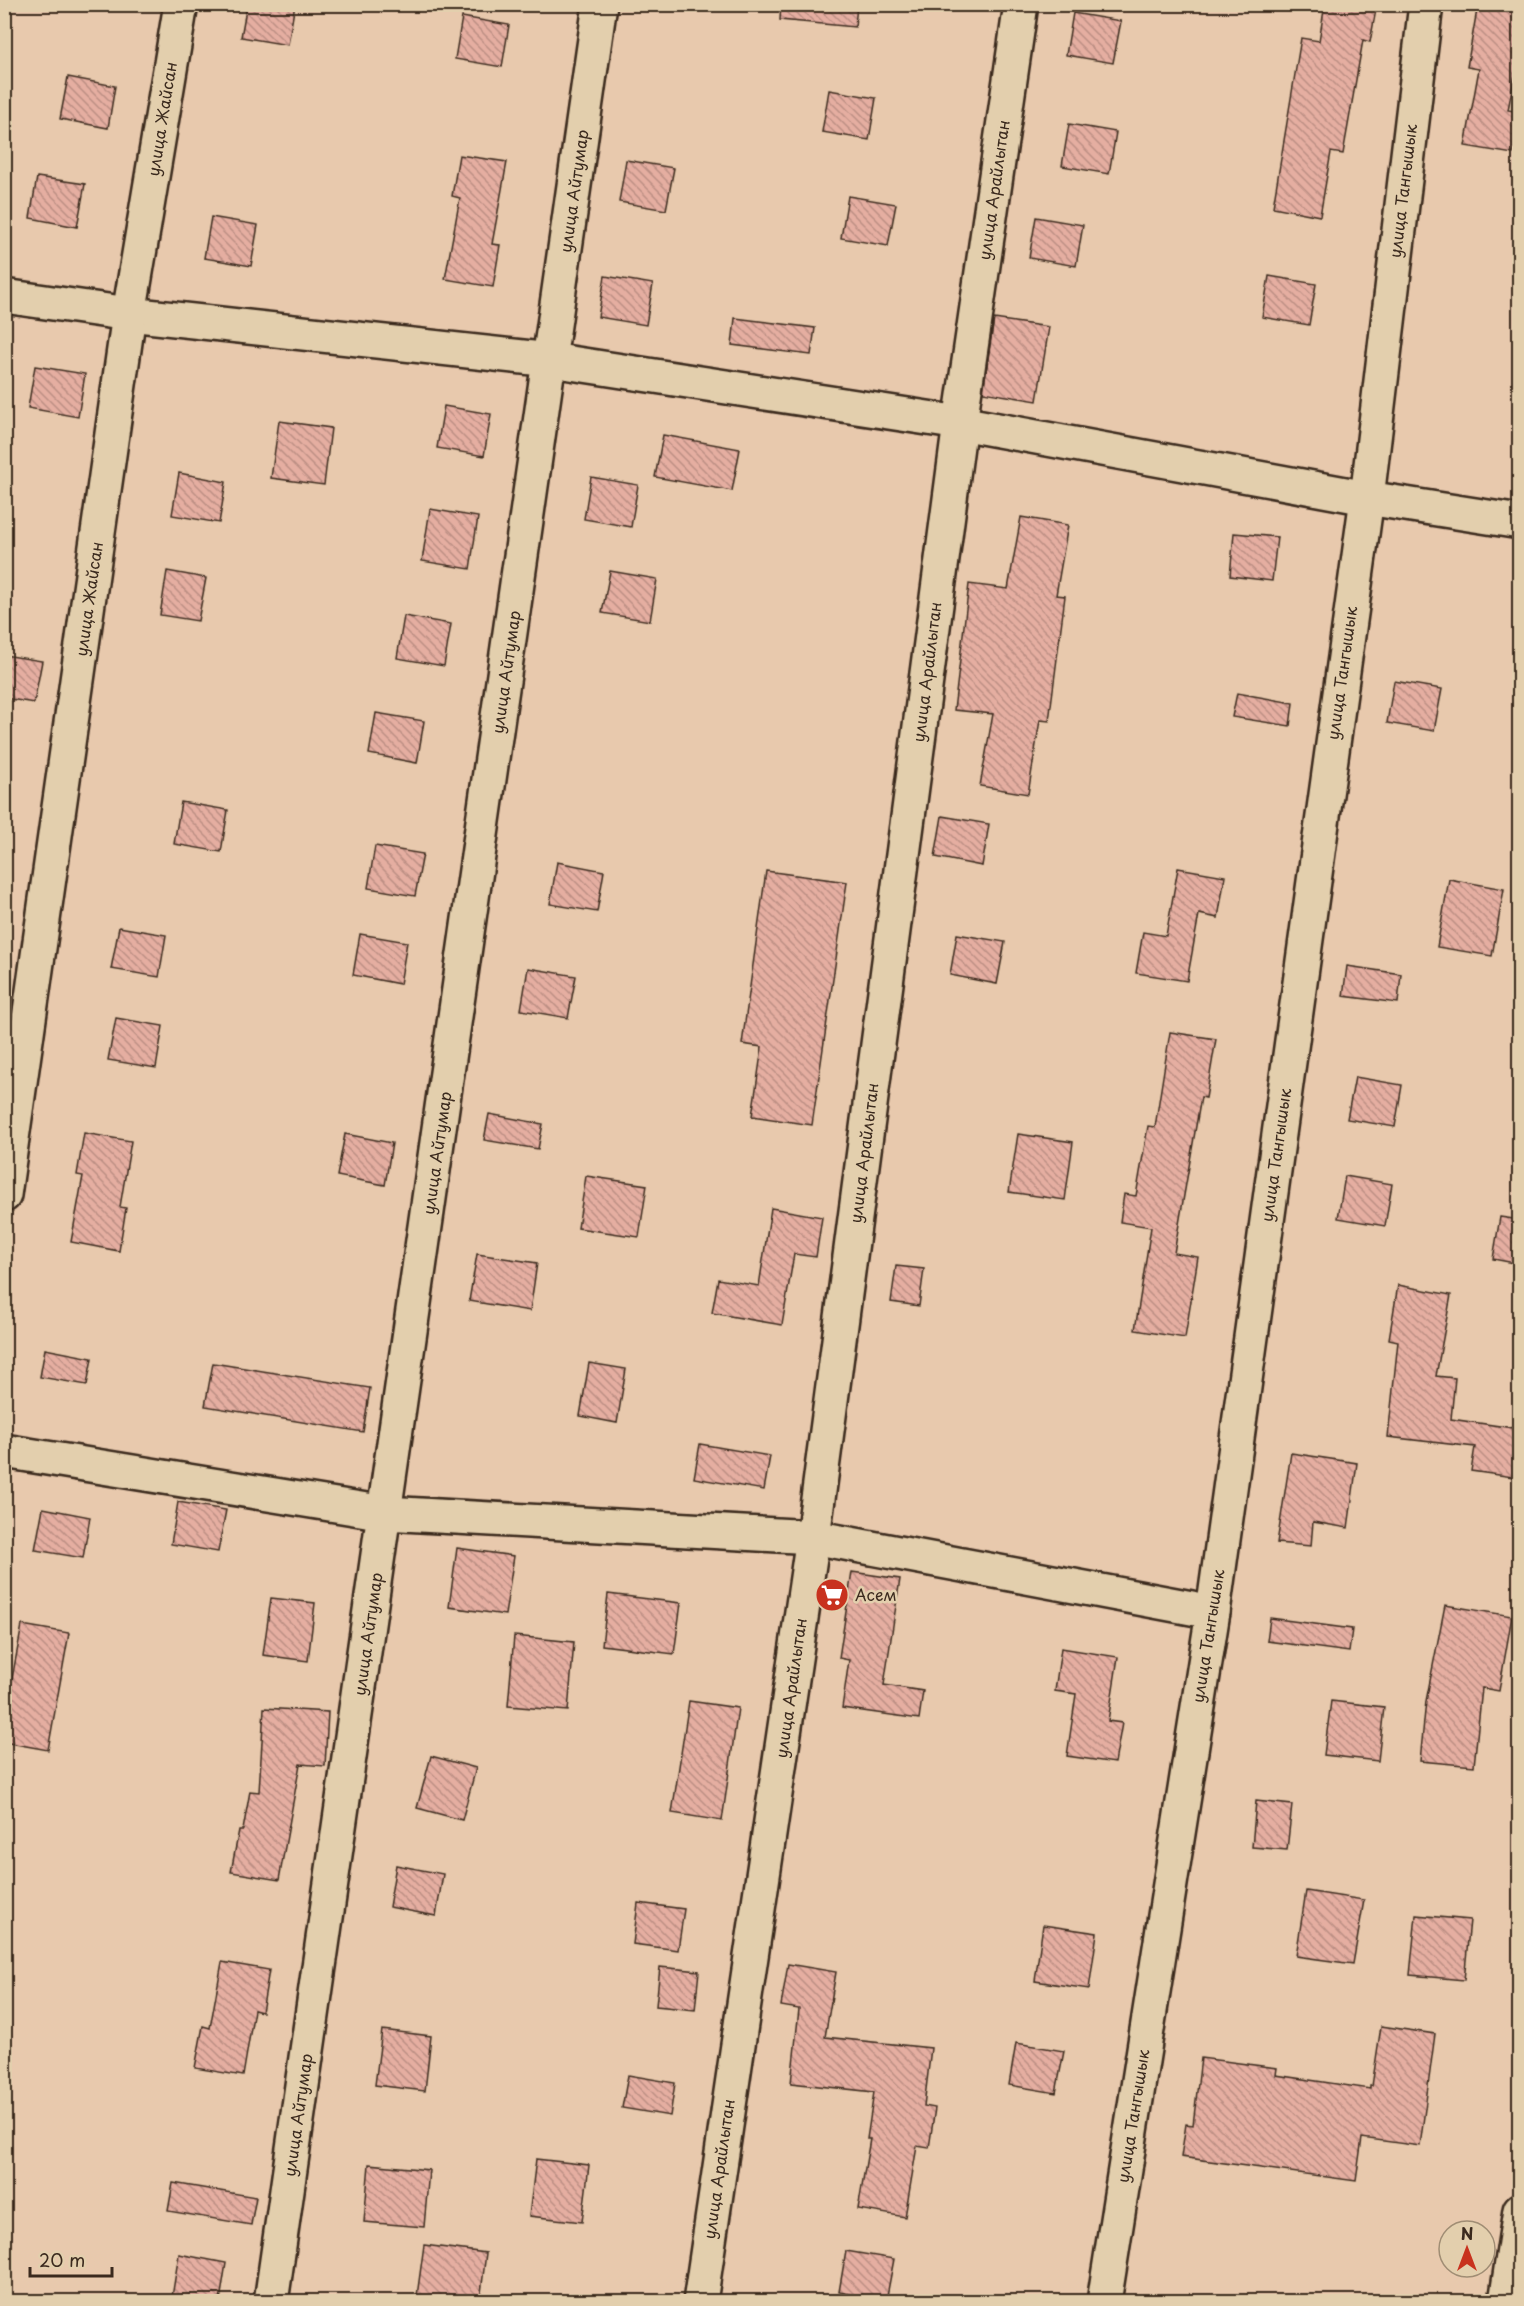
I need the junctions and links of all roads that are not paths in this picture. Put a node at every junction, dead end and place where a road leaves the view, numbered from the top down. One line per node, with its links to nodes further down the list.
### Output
1 (181, 4): 6 (street, улица Жайсан)
2 (600, 4): 7 (street, улица Айтумар)
3 (1021, 4): 8 (street, улица Арайлытан)
4 (1426, 4): 9 (street, улица Тангышык)
5 (4, 296): 6 (street)
6 (129, 314): 7 (street); 11 (street, улица Жайсан)
7 (551, 360): 8 (street); 13 (street, улица Айтумар)
8 (960, 423): 9 (street); 14 (street, улица Арайлытан)
9 (1366, 498): 10 (street); 15 (street, улица Тангышык)
10 (1520, 522)
11 (4, 1195)
12 (4, 1451): 13 (street)
13 (385, 1513): 14 (street); 17 (street, улица Айтумар)
14 (813, 1537): 15 (street); 18 (street, улица Арайлытан)
15 (1212, 1612): 19 (street, улица Тангышык)
16 (1520, 2210): 20 (street)
17 (271, 2301)
18 (700, 2301)
19 (1104, 2301)
20 (1506, 2301)

